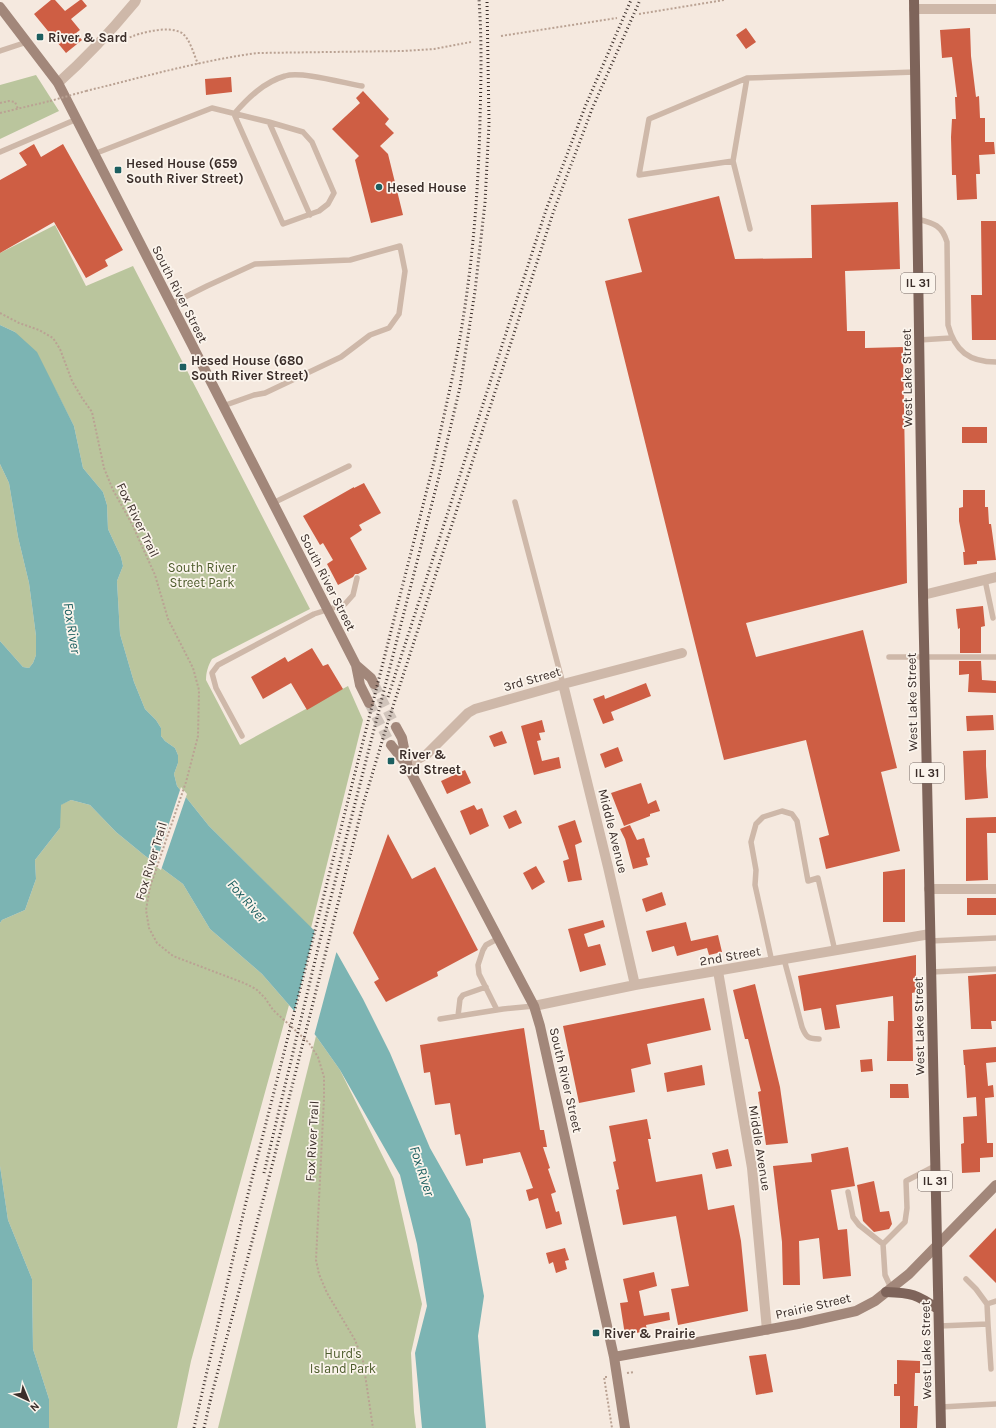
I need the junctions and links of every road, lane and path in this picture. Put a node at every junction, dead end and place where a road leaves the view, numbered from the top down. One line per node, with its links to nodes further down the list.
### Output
1 (136, 0): 8 (street)
2 (724, 0): 6 (path)
3 (914, 5): 5 (street); 14 (main road, West Lake Street / IL 31)
4 (0, 7): 10 (street, South River Street)
5 (996, 9)
6 (639, 14)
7 (616, 18): 9 (path)
8 (109, 34): 13 (path); 16 (street)
9 (501, 36)
10 (27, 42): 12 (lane); 16 (street, South River Street)
11 (471, 42): 13 (path)
12 (0, 51)
13 (198, 64): 19 (path, bridge)
14 (915, 72): 15 (lane); 28 (main road, West Lake Street / IL 31)
15 (747, 78): 26 (lane); 26 (lane)
16 (58, 83): 22 (street, South River Street)
17 (362, 86): 21 (lane)
18 (0, 103): 19 (path)
19 (18, 108): 20 (path)
20 (0, 113)
21 (234, 114): 23 (lane); 25 (lane); 27 (lane)
22 (77, 119): 24 (lane); 25 (street, South River Street)
23 (269, 122): 27 (lane); 27 (lane)
24 (0, 152)
25 (94, 154): 30 (street, South River Street)
26 (733, 161): 29 (lane)
27 (310, 215)
28 (918, 219): 32 (lane); 33 (main road, West Lake Street / IL 31)
29 (750, 229)
30 (171, 304): 35 (street, South River Street); 35 (lane)
31 (0, 313): 93 (path, Fox River Trail)
32 (952, 338): 33 (lane); 34 (lane)
33 (919, 340): 42 (main road, West Lake Street / IL 31)
34 (996, 362)
35 (223, 406): 38 (street, South River Street)
36 (349, 466): 38 (lane)
37 (515, 502): 51 (lane)
38 (273, 503): 43 (street, South River Street)
39 (996, 577): 41 (street)
40 (357, 578): 43 (lane)
41 (986, 580): 42 (street); 44 (lane)
42 (923, 595): 47 (main road, West Lake Street / IL 31)
43 (328, 610): 49 (street, South River Street); 54 (lane)
44 (993, 618)
45 (682, 653): 51 (street, 3rd Street)
46 (889, 657): 47 (lane)
47 (924, 657): 48 (lane); 57 (main road, West Lake Street / IL 31)
48 (996, 657)
49 (356, 665): 50 (street, South River Street); 52 (street, South River Street)
50 (374, 684)
51 (563, 684): 56 (street, 3rd Street); 68 (street, Middle Avenue)
52 (369, 703)
53 (396, 727): 56 (street, South River Street)
54 (242, 736)
55 (391, 745): 56 (street, South River Street)
56 (407, 764): 60 (street, South River Street)
57 (929, 889): 58 (street); 59 (main road, West Lake Street / IL 31)
58 (996, 889)
59 (930, 937): 61 (lane); 62 (street, 2nd Street); 67 (main road, West Lake Street / IL 31)
60 (499, 938): 69 (lane); 70 (street, South River Street)
61 (996, 938)
62 (834, 951): 63 (street, 2nd Street); 64 (lane)
63 (784, 959): 64 (street, 2nd Street); 74 (lane)
64 (772, 962): 66 (street, 2nd Street)
65 (996, 968): 67 (lane)
66 (718, 971): 68 (street, 2nd Street); 87 (street, Middle Avenue)
67 (931, 972): 75 (main road, West Lake Street / IL 31)
68 (635, 985): 70 (street, 2nd Street)
69 (486, 987): 71 (lane); 72 (lane)
70 (534, 1006): 71 (lane); 88 (street, South River Street)
71 (497, 1010): 72 (lane)
72 (458, 1016): 73 (lane)
73 (440, 1019)
74 (819, 1038)
75 (935, 1166): 78 (lane); 79 (main road, West Lake Street / IL 31)
76 (996, 1185): 79 (street, Prairie Street)
77 (848, 1192): 78 (lane)
78 (883, 1244): 81 (lane)
79 (937, 1245): 81 (street, Prairie Street); 84 (main road, West Lake Street / IL 31)
80 (966, 1279): 83 (lane)
81 (889, 1290): 84 (main road); 87 (street, Prairie Street)
82 (996, 1301): 83 (lane)
83 (987, 1304): 85 (lane)
84 (938, 1309): 86 (main road, West Lake Street / IL 31)
85 (988, 1324): 86 (lane); 89 (lane)
86 (939, 1326): 92 (main road, West Lake Street / IL 31)
87 (767, 1330): 88 (street, Prairie Street)
88 (614, 1357): 95 (street, South River Street)
89 (991, 1369)
90 (608, 1377): 94 (path)
91 (996, 1404): 92 (lane)
92 (941, 1407): 96 (main road, West Lake Street / IL 31)
93 (373, 1428)
94 (612, 1428)
95 (625, 1428)
96 (941, 1428)

